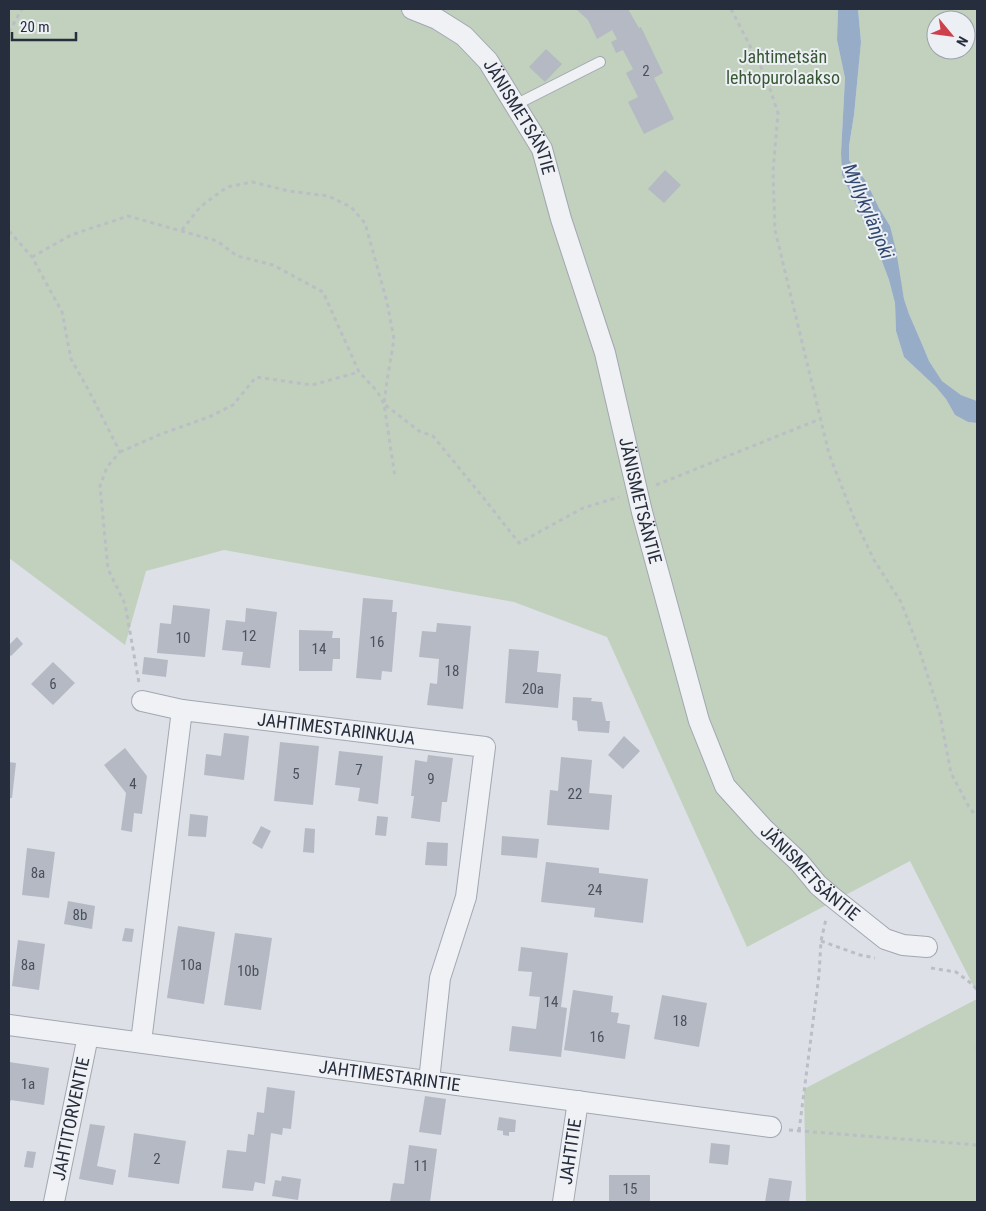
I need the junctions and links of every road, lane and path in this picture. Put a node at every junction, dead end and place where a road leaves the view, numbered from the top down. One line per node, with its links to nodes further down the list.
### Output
1 (22, 9): 4 (path)
2 (412, 9): 6 (street, JÄNISMETSÄNTIE)
3 (731, 9): 12 (path)
4 (9, 32)
5 (600, 62): 6 (lane)
6 (515, 105): 15 (street, JÄNISMETSÄNTIE)
7 (182, 230): 9 (path); 10 (path); 11 (path)
8 (9, 231): 9 (path)
9 (32, 257): 13 (path)
10 (359, 372): 11 (path); 13 (path)
11 (384, 404): 14 (path); 15 (path)
12 (820, 419): 15 (path); 18 (path)
13 (120, 452): 16 (path)
14 (395, 477)
15 (637, 492): 19 (street, JÄNISMETSÄNTIE)
16 (142, 701): 17 (street)
17 (182, 710): 25 (street); 26 (street, JAHTIMESTARINKUJA)
18 (977, 816)
19 (831, 896): 20 (street, JÄNISMETSÄNTIE); 29 (path)
20 (927, 947)
21 (956, 972): 22 (path)
22 (977, 990)
23 (9, 1025): 24 (street, JAHTIMESTARINTIE)
24 (88, 1036): 25 (street, JAHTIMESTARINTIE); 31 (street, JAHTITORVENTIE)
25 (140, 1042): 26 (street, JAHTIMESTARINTIE)
26 (429, 1081): 27 (street, JAHTIMESTARINTIE)
27 (578, 1101): 28 (street, JAHTIMESTARINTIE); 32 (street, JAHTITIE)
28 (771, 1127): 29 (path)
29 (799, 1131): 30 (path)
30 (977, 1145)
31 (54, 1202)
32 (563, 1202)

